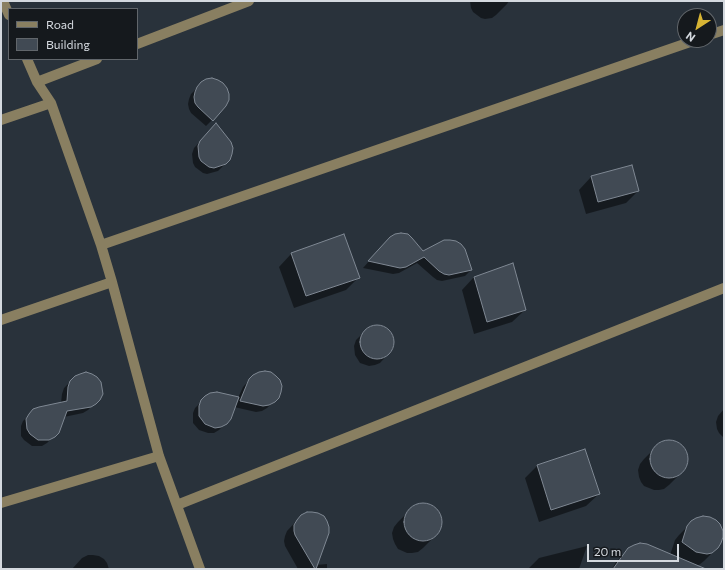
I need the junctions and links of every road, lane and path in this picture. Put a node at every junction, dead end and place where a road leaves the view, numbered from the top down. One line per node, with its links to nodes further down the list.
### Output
1 (3, 1): 3 (street)
2 (249, 1): 4 (street)
3 (8, 13)
4 (138, 44)
5 (677, 47): 11 (street)
6 (28, 60): 8 (street)
7 (94, 60): 8 (street)
8 (37, 82): 9 (street)
9 (51, 103): 10 (street); 11 (street)
10 (1, 120)
11 (101, 245): 12 (street)
12 (112, 282): 14 (street); 15 (street)
13 (724, 288): 17 (street)
14 (1, 320)
15 (159, 456): 16 (street); 17 (street)
16 (1, 503)
17 (177, 505): 18 (street)
18 (200, 569)

